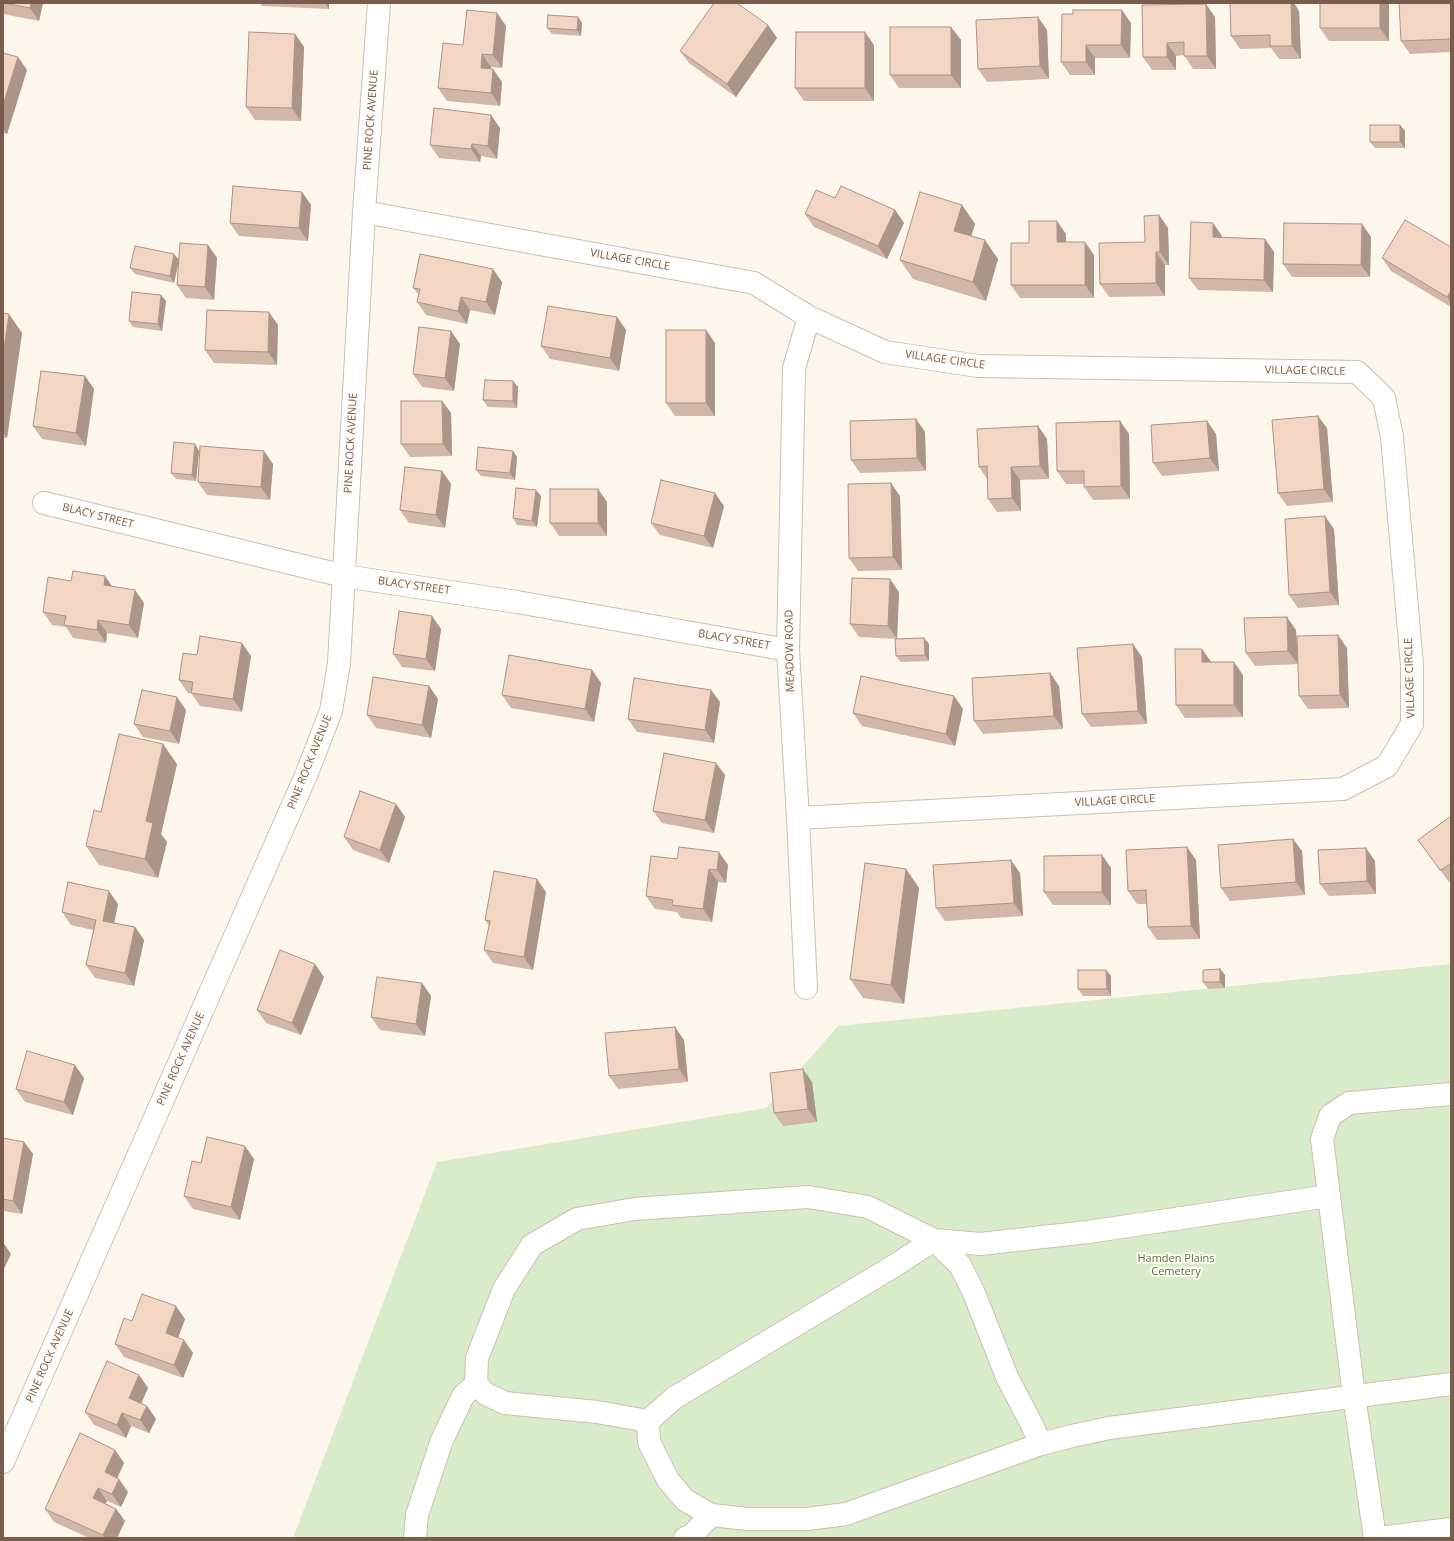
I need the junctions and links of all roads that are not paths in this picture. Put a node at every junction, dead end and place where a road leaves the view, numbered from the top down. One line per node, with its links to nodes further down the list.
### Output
1 (379, 3): 2 (street, PINE ROCK AVENUE)
2 (364, 212): 3 (street, VILLAGE CIRCLE); 5 (street, PINE ROCK AVENUE)
3 (809, 317): 6 (street, MEADOW ROAD); 7 (street, VILLAGE CIRCLE)
4 (44, 503): 5 (street, BLACY STREET)
5 (344, 576): 6 (street, BLACY STREET); 17 (street, PINE ROCK AVENUE)
6 (788, 650): 7 (street, MEADOW ROAD)
7 (798, 818): 8 (street, MEADOW ROAD)
8 (806, 988)
9 (1451, 1094): 10 (street)
10 (1329, 1196): 11 (street); 14 (street)
11 (934, 1240): 12 (street); 15 (street); 16 (street)
12 (476, 1384): 15 (street); 20 (street)
13 (1451, 1384): 14 (street)
14 (1354, 1396): 16 (street); 22 (street)
15 (648, 1421): 18 (street)
16 (1041, 1444): 18 (street)
17 (3, 1462)
18 (711, 1515): 21 (street)
19 (1451, 1529): 23 (street)
20 (415, 1538)
21 (685, 1538)
22 (1375, 1538)
23 (1379, 1538)

